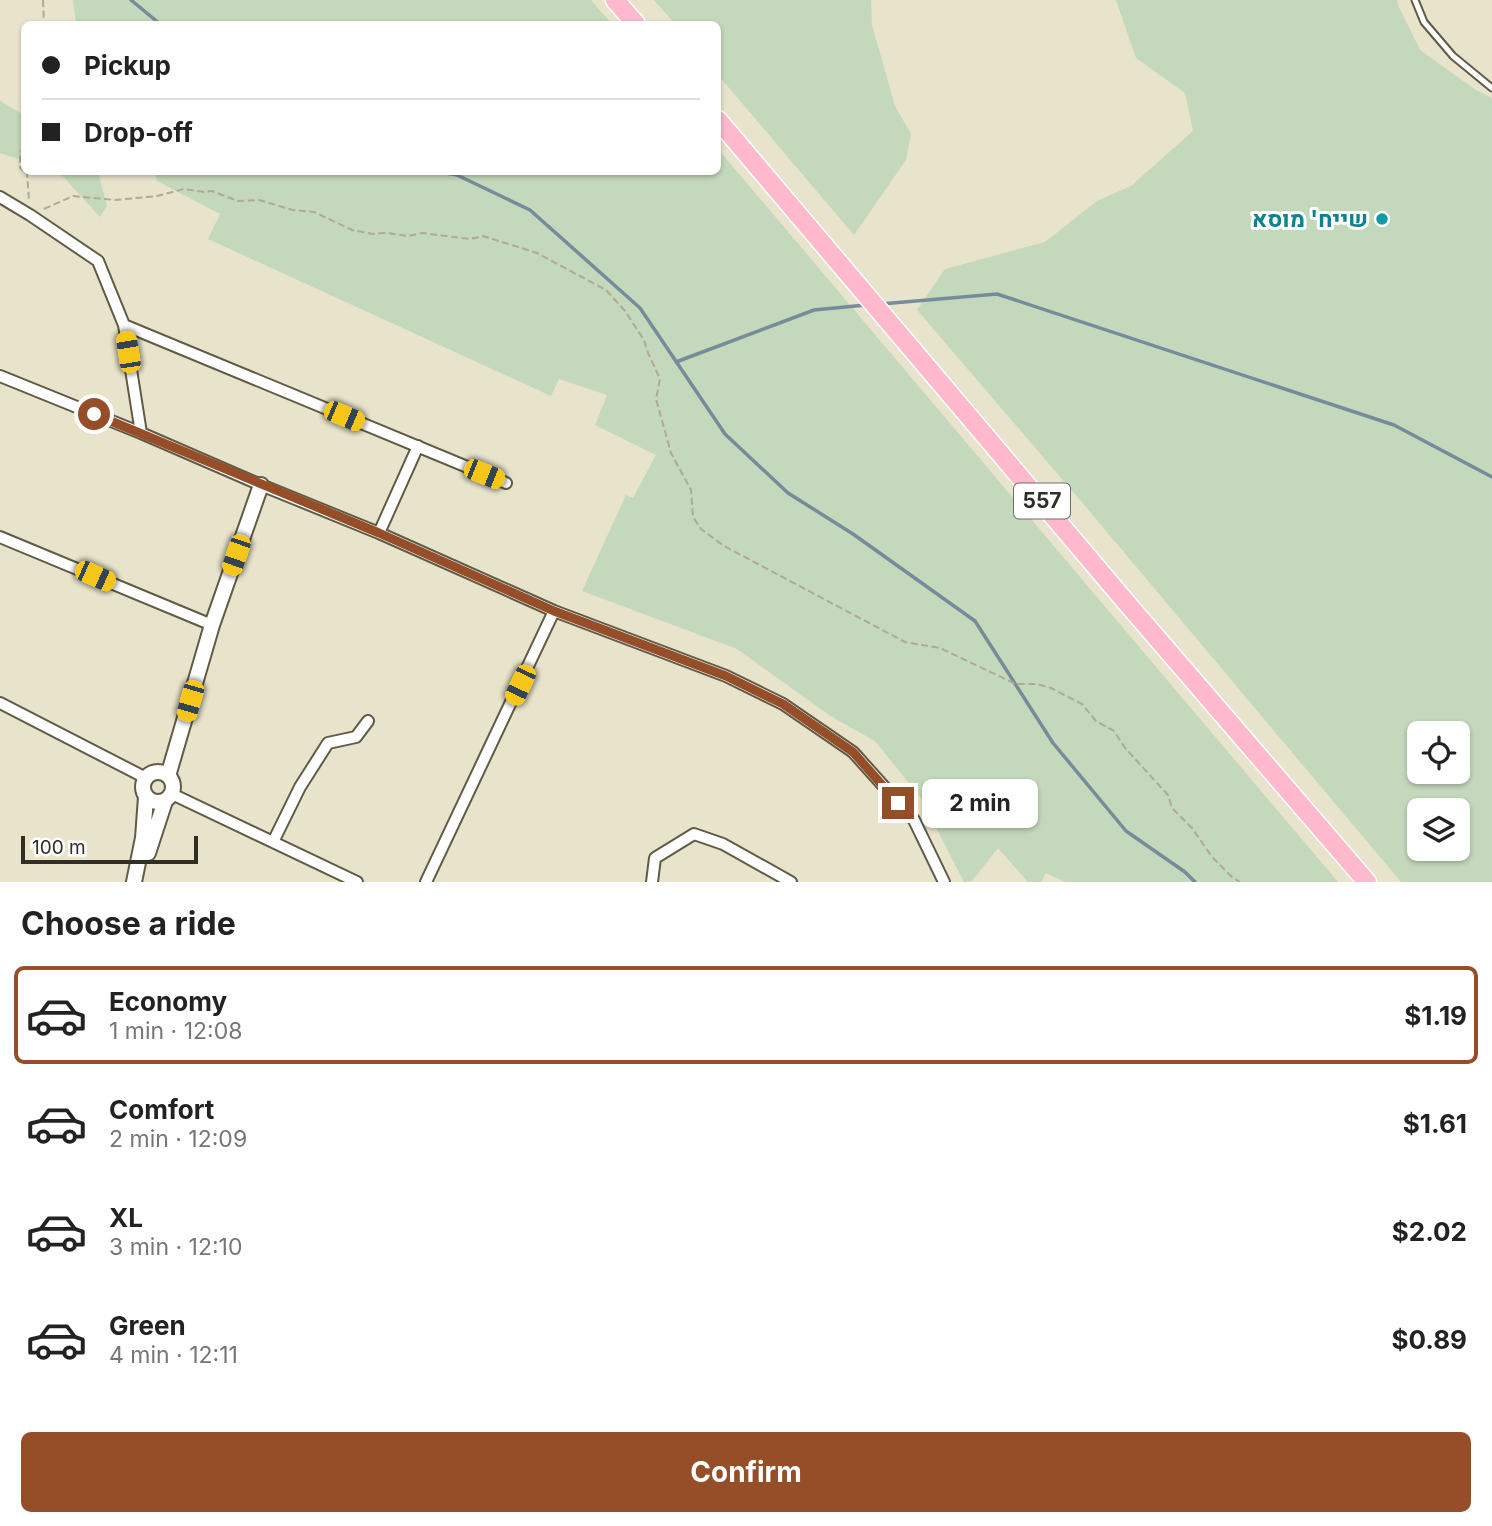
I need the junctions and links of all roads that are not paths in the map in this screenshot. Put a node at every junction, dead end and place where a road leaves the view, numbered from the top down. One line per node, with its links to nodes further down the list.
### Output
1 (615, 0): 3 (main road)
2 (1415, 0): 4 (lane)
3 (633, 21)
4 (1492, 88)
5 (721, 124): 31 (main road, 557)
6 (0, 197): 7 (street)
7 (124, 325): 9 (street); 10 (street)
8 (0, 376): 9 (street)
9 (141, 433): 12 (street)
10 (418, 446): 11 (street); 13 (street)
11 (506, 483)
12 (261, 485): 13 (street); 16 (street)
13 (379, 533): 15 (street)
14 (0, 537): 16 (street)
15 (554, 611): 27 (street); 30 (street)
16 (212, 625): 19 (street)
17 (0, 703): 20 (street)
18 (368, 721): 23 (street)
19 (168, 776): 20 (street); 22 (street)
20 (146, 778): 21 (street)
21 (146, 797): 22 (street); 24 (street)
22 (168, 798): 23 (street); 25 (street)
23 (273, 842): 26 (street)
24 (134, 882)
25 (142, 882)
26 (357, 882)
27 (426, 882)
28 (652, 882): 29 (street)
29 (791, 882)
30 (944, 882)
31 (1367, 882)

